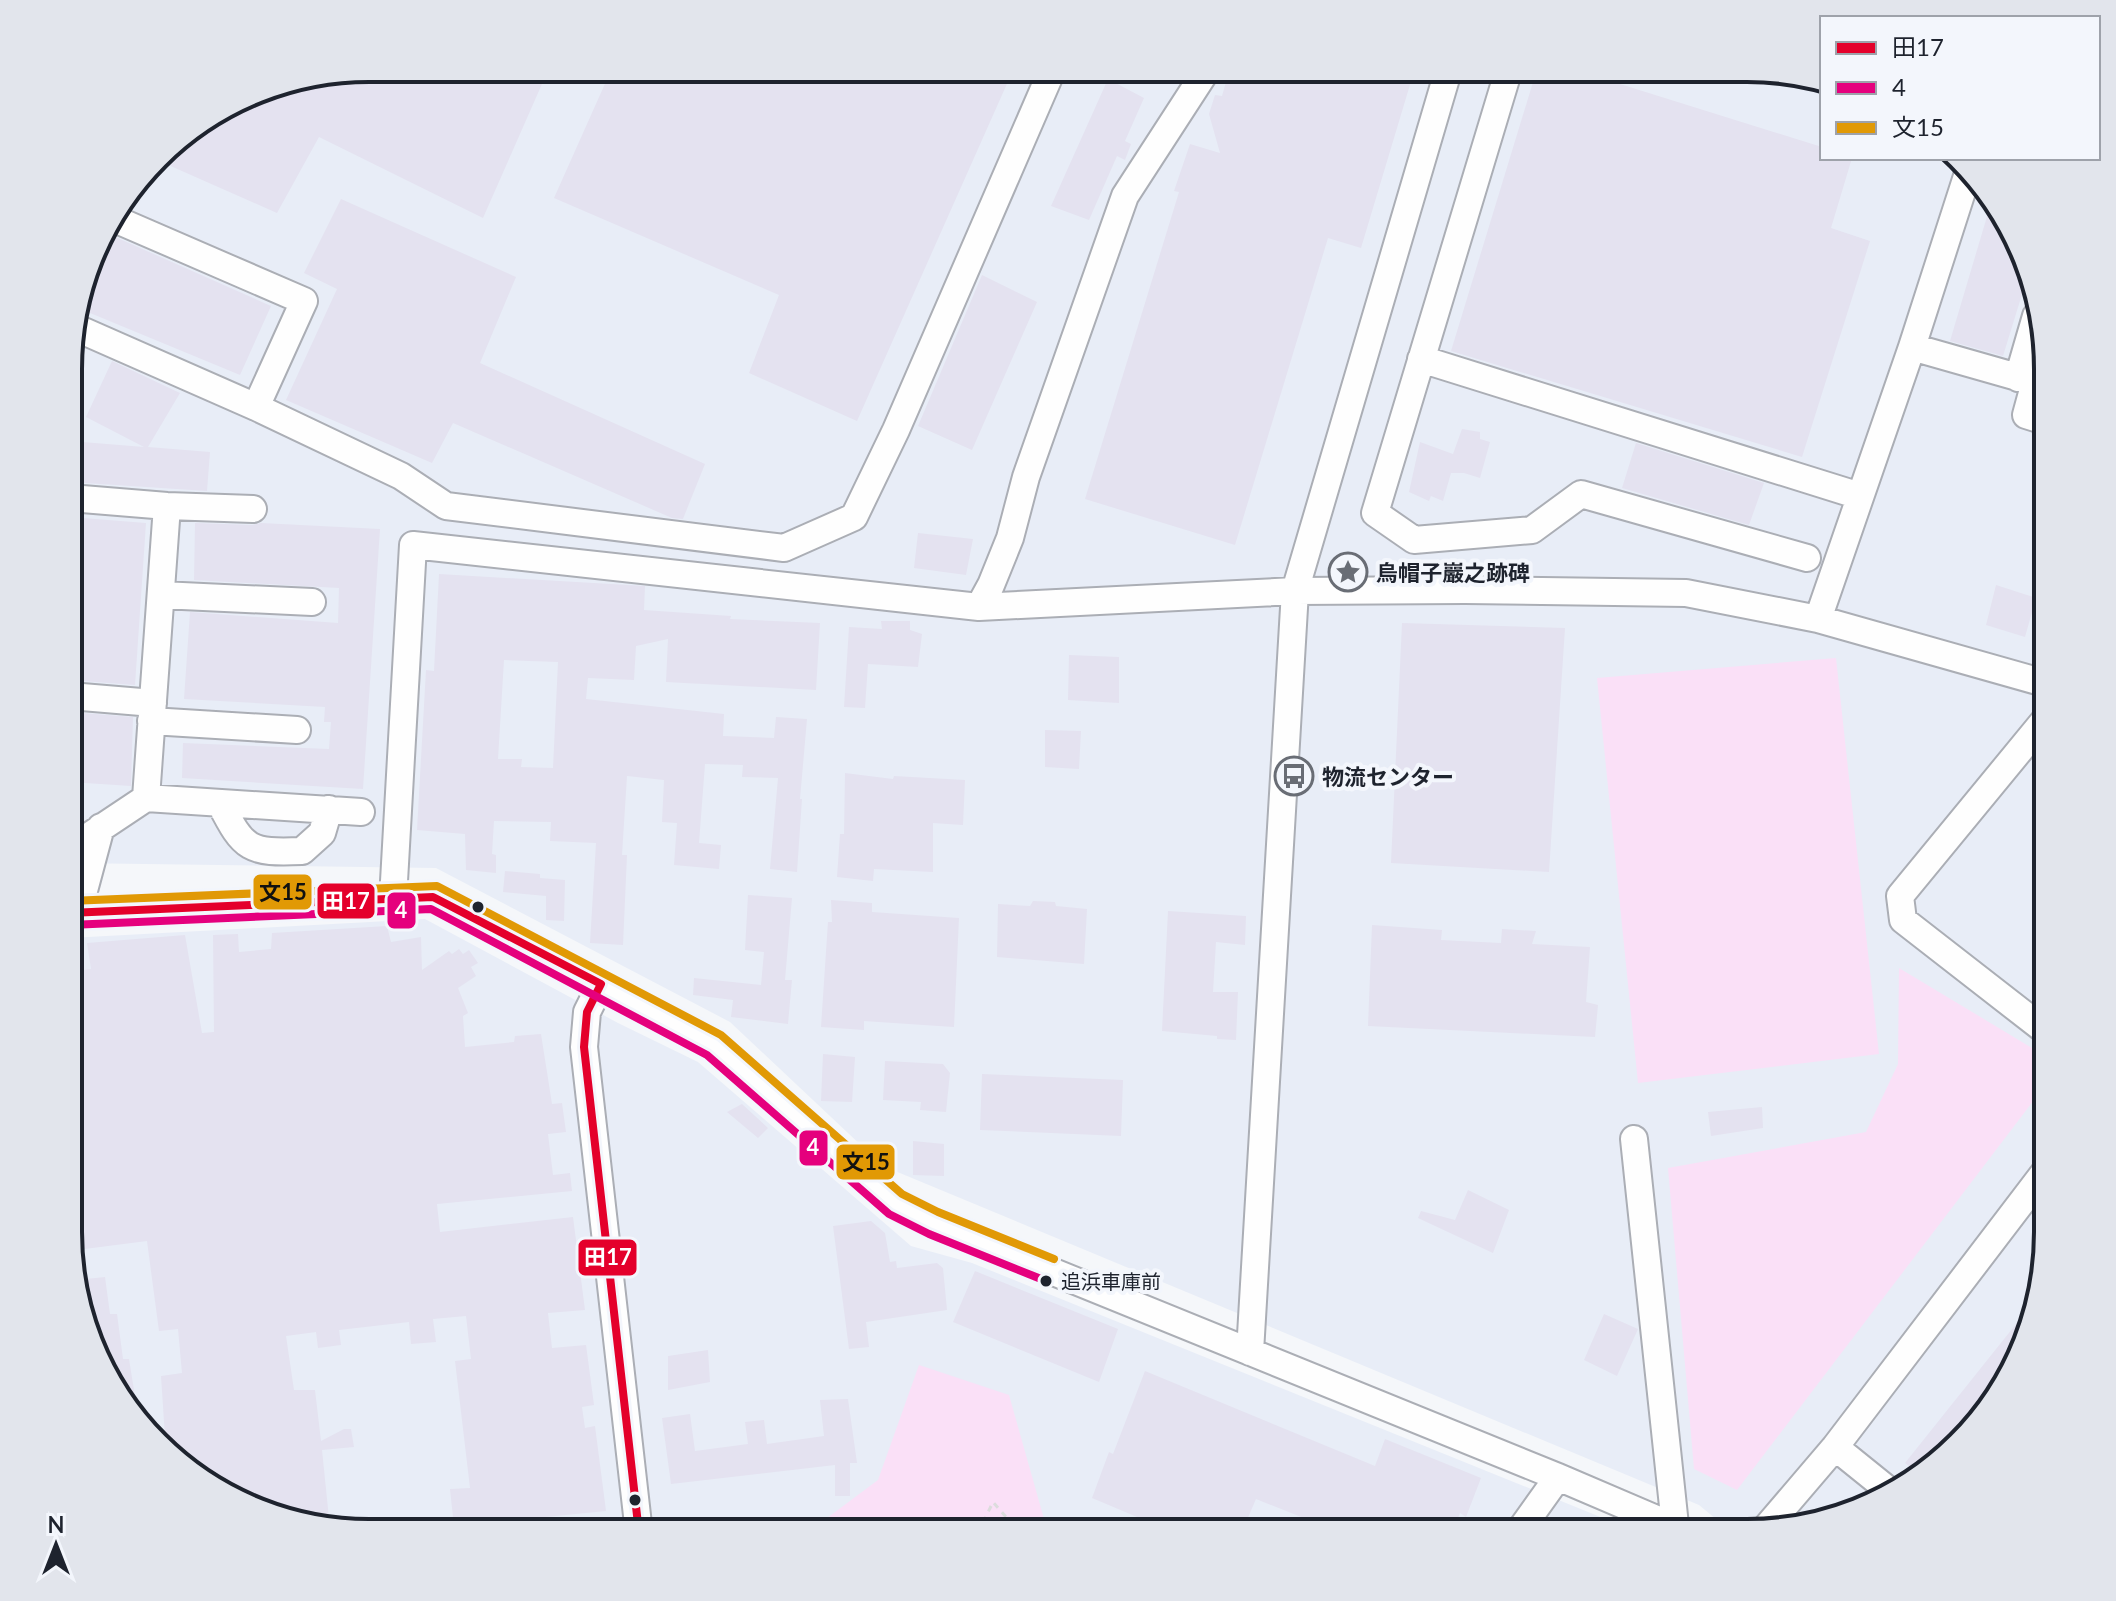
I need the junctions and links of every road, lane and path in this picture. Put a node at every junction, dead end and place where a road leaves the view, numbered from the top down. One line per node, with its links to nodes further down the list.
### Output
1 (1047, 82): 14 (street)
2 (1199, 82): 24 (street)
3 (1445, 82): 21 (street)
4 (1505, 82): 10 (street)
5 (1965, 182): 9 (street)
6 (123, 223): 14 (street)
7 (84, 331): 14 (street)
8 (2032, 335): 11 (street)
9 (1912, 347): 11 (street); 16 (street)
10 (1421, 359): 16 (street); 20 (street)
11 (2018, 378): 12 (street)
12 (2034, 382)
13 (2034, 386): 15 (street)
14 (256, 407)
15 (2034, 418)
16 (1860, 496): 25 (street)
17 (82, 499): 18 (street)
18 (167, 506): 19 (street); 22 (street)
19 (253, 509)
20 (1807, 558)
21 (1295, 591): 24 (street); 25 (street); 44 (street)
22 (161, 595): 23 (street); 28 (street)
23 (312, 602)
24 (979, 607): 38 (street)
25 (1818, 619): 26 (street)
26 (2034, 680)
27 (82, 698): 28 (street)
28 (152, 712): 29 (street); 31 (street)
29 (297, 730)
30 (2034, 733): 41 (street)
31 (146, 798): 32 (street); 35 (street)
32 (220, 803): 33 (street); 33 (street)
33 (329, 809): 34 (street)
34 (361, 812)
35 (101, 827): 36 (street); 37 (street)
36 (82, 840)
37 (82, 888)
38 (393, 899): 39 (street); 40 (street)
39 (82, 913)
40 (601, 984): 44 (street); 49 (street)
41 (2034, 1022)
42 (1634, 1139): 54 (street)
43 (2034, 1186): 45 (street)
44 (1250, 1352): 46 (street)
45 (1835, 1447): 47 (street); 48 (street)
46 (1558, 1477): 52 (street); 53 (street)
47 (1882, 1485)
48 (1775, 1517)
49 (638, 1519)
50 (985, 1519): 51 (path)
51 (1008, 1519)
52 (1528, 1519)
53 (1657, 1519)
54 (1683, 1519)

